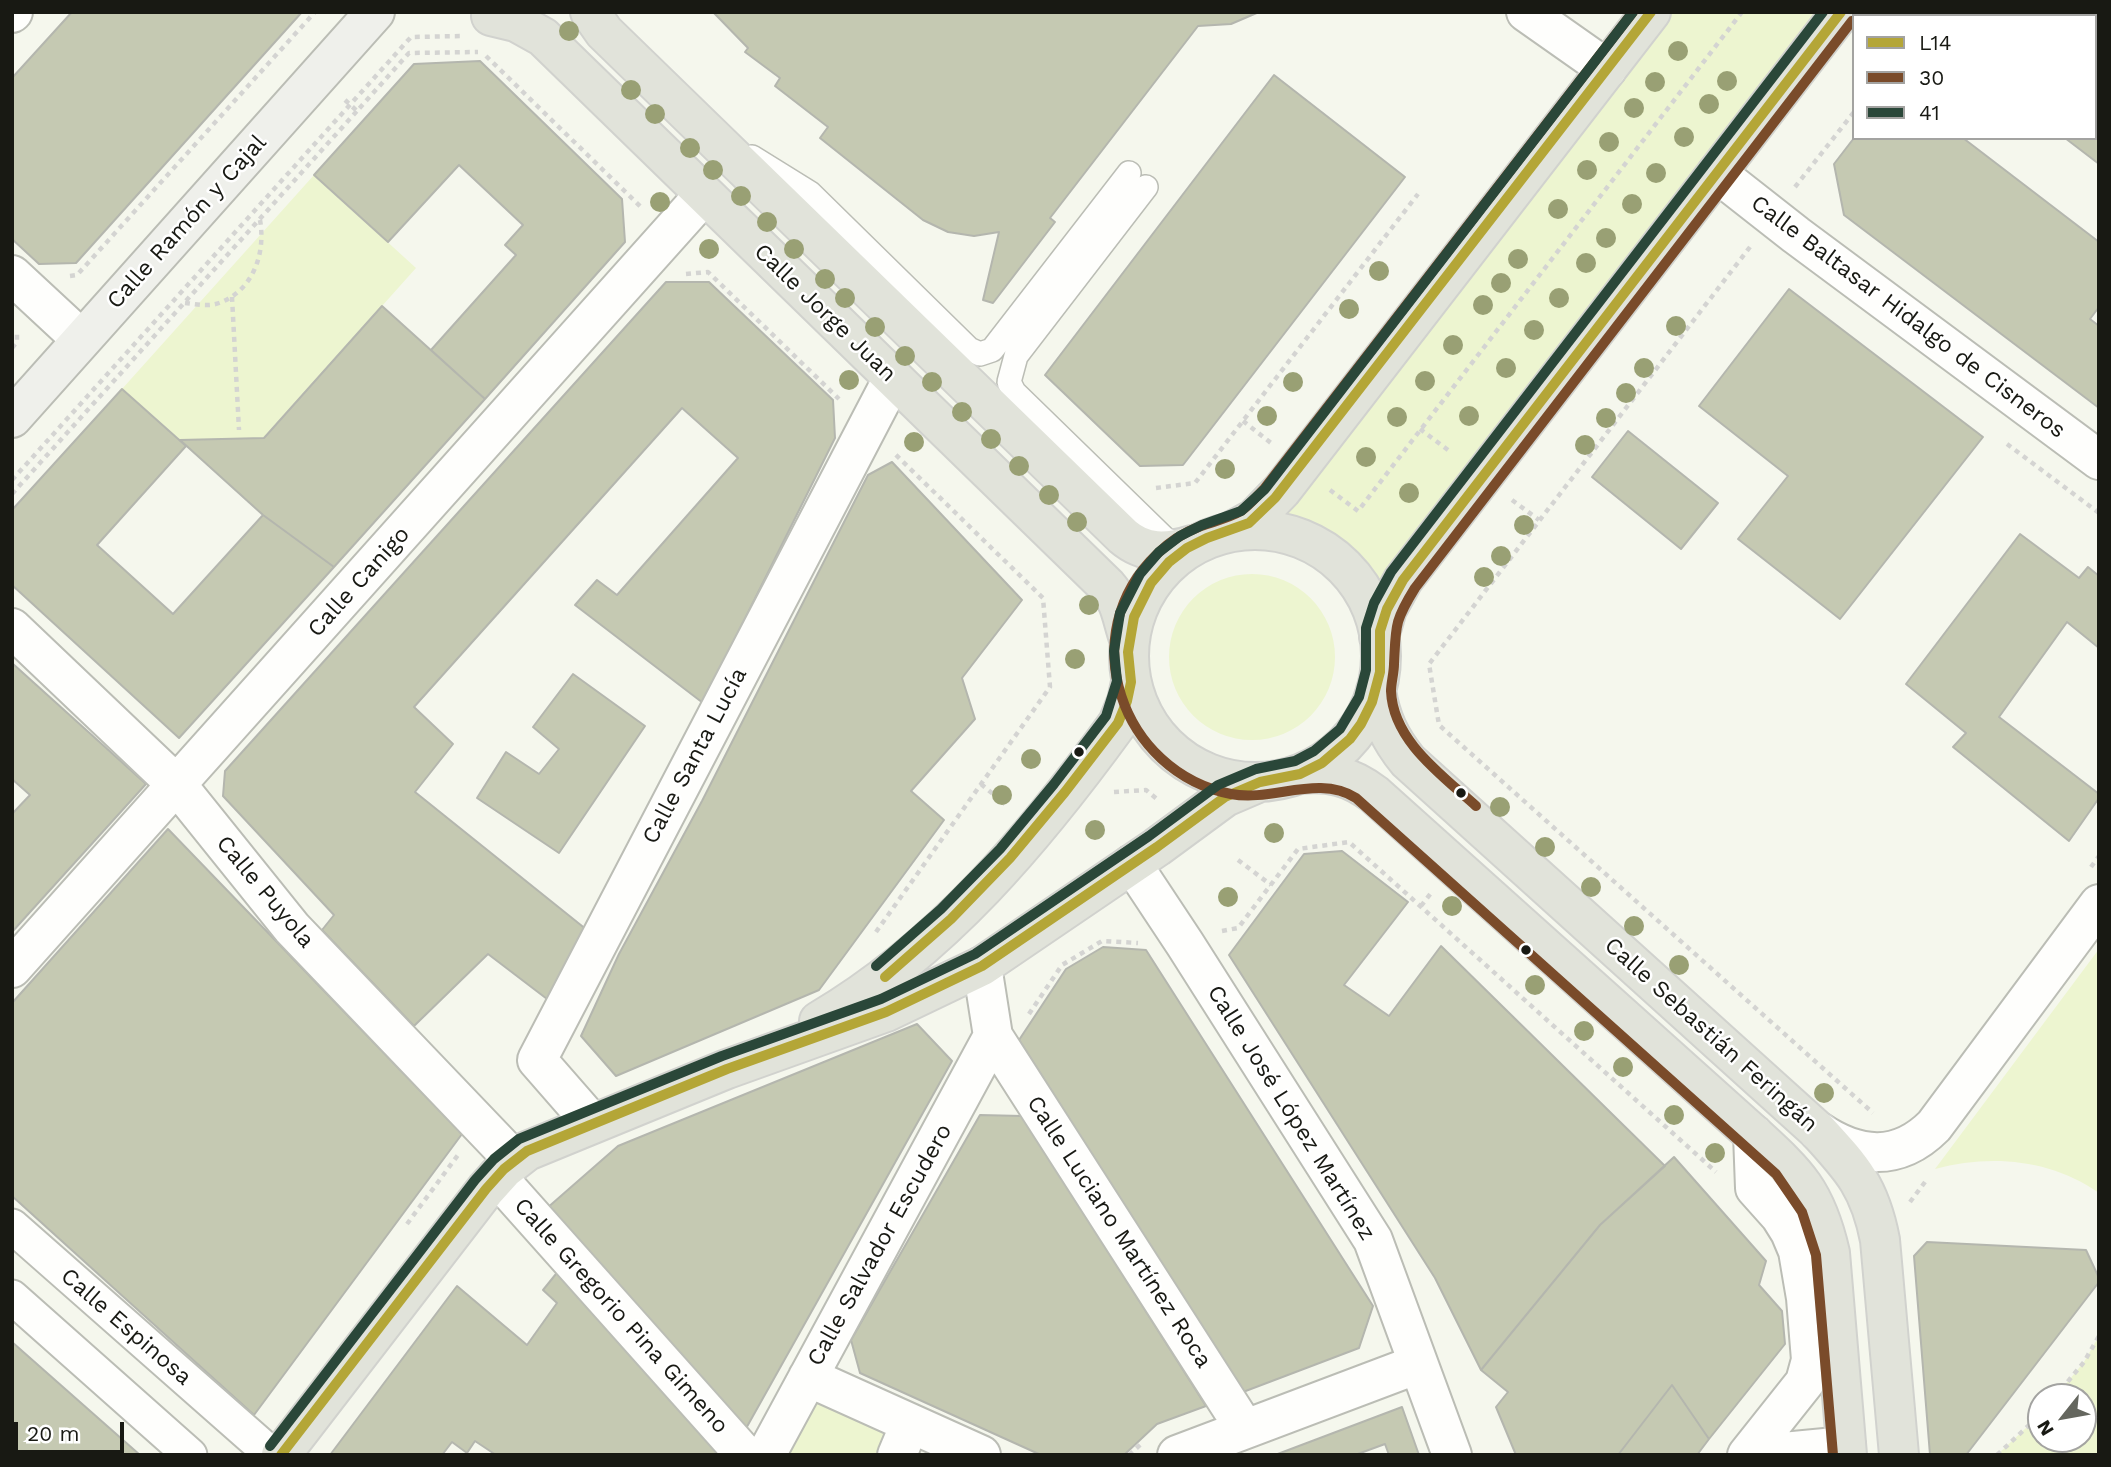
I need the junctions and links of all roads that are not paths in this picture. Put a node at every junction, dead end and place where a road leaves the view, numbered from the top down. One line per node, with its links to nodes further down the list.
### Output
1 (590, 12): 8 (main road, Calle Jorge Juan)
2 (1526, 12): 7 (street)
3 (1650, 12): 7 (main road)
4 (1841, 12): 9 (main road)
5 (374, 17): 12 (main road, Calle Ramón y Cajal)
6 (490, 19): 10 (main road, Calle Jorge Juan)
7 (1606, 69): 16 (main road)
8 (701, 125): 17 (main road, Calle Jorge Juan); 17 (lane)
9 (1717, 173): 15 (street, Calle Baltasar Hidalgo de Cisneros); 19 (main road)
10 (704, 195): 13 (main road, Calle Jorge Juan); 25 (street, Calle Canigo)
11 (21, 283): 12 (street)
12 (81, 339): 14 (main road, Calle Ramón y Cajal)
13 (893, 378): 20 (main road, Calle Jorge Juan); 33 (street, Calle Santa Lucía)
14 (12, 418)
15 (2099, 460)
16 (1234, 530): 17 (main road); 19 (main road)
17 (1189, 546): 20 (main road)
18 (12, 628): 25 (street, Calle Puyola)
19 (1379, 637): 22 (main road)
20 (1129, 639): 21 (main road)
21 (1131, 682): 24 (main road); 26 (main road)
22 (1376, 690): 23 (main road); 34 (main road, Calle Sebastián Feringán)
23 (1300, 774): 24 (main road); 35 (main road, Calle Sebastián Feringán)
24 (1260, 782): 27 (main road)
25 (177, 785): 30 (street, Calle Canigo); 36 (street, Calle Puyola)
26 (1018, 851): 29 (main road); 32 (main road)
27 (1132, 864): 29 (main road); 39 (street, Calle José López Martínez)
28 (2099, 904): 34 (street)
29 (982, 966): 31 (street); 32 (main road)
30 (12, 968)
31 (993, 1036): 40 (street, Calle Salvador Escudero); 41 (street, Calle Luciano Martínez Roca)
32 (727, 1069): 33 (main road)
33 (592, 1123): 36 (main road)
34 (1818, 1131): 53 (main road, Calle Sebastián Feringán)
35 (1753, 1134): 43 (main road, Calle Sebastián Feringán); 52 (street, Calle Sebastián Feringán)
36 (505, 1169): 46 (main road); 47 (street, Calle Gregorio Pina Gimeno)
37 (12, 1226): 45 (street, Calle Espinosa)
38 (12, 1297): 44 (street)
39 (1418, 1364): 41 (street); 51 (street, Calle José López Martínez)
40 (808, 1377): 42 (street); 48 (street, Calle Salvador Escudero)
41 (1245, 1429): 50 (street)
42 (903, 1439): 49 (street)
43 (1846, 1450): 52 (street)
44 (190, 1455)
45 (272, 1455)
46 (281, 1455)
47 (745, 1455)
48 (766, 1455)
49 (981, 1455)
50 (1177, 1455)
51 (1452, 1455)
52 (1749, 1455)
53 (1899, 1455)

